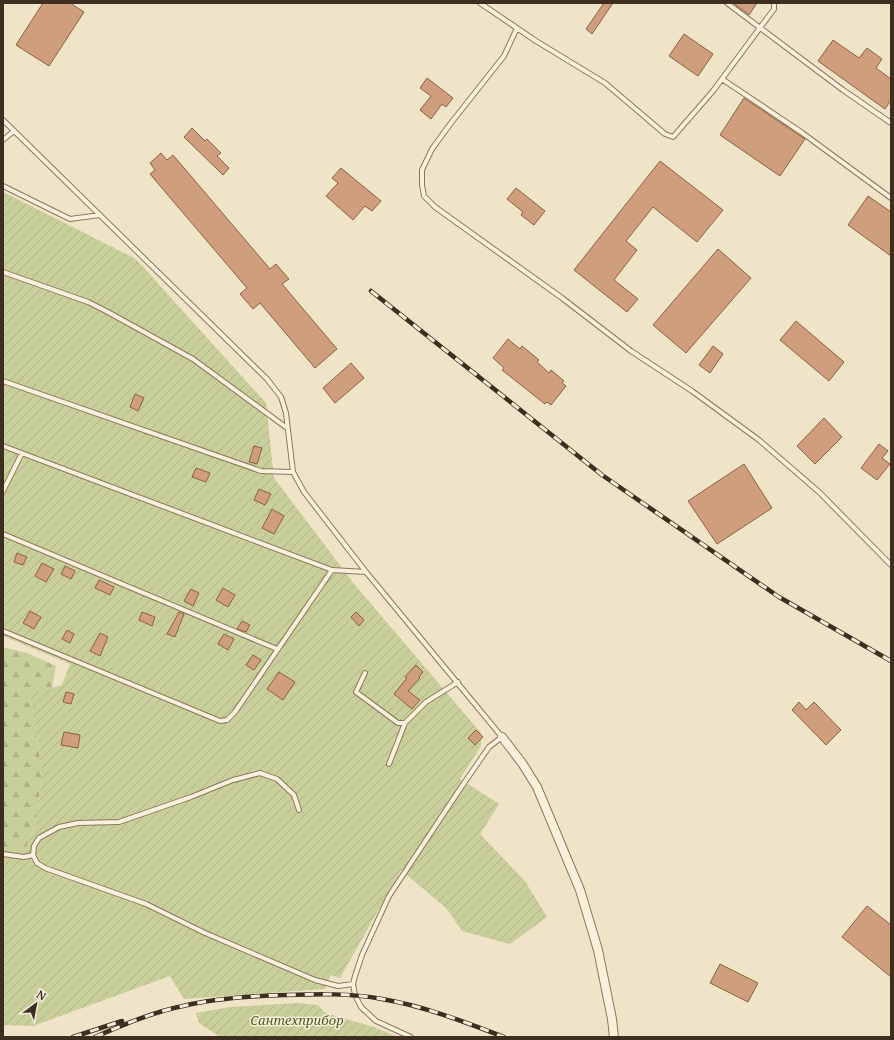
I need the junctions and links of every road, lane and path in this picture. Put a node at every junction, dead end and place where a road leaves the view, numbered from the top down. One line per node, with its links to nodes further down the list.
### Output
1 (480, 3): 4 (lane)
2 (727, 3): 5 (lane)
3 (774, 3): 5 (lane)
4 (517, 28): 6 (lane); 22 (lane)
5 (760, 28): 6 (lane); 8 (lane)
6 (722, 79): 12 (lane)
7 (3, 120): 9 (lane)
8 (891, 123)
9 (14, 131): 10 (lane); 13 (lane)
10 (3, 140)
11 (3, 186): 13 (lane)
12 (891, 198)
13 (100, 215): 16 (lane)
14 (3, 272): 16 (lane)
15 (3, 380): 19 (lane)
16 (287, 428): 19 (lane)
17 (3, 446): 18 (lane)
18 (22, 453): 20 (lane); 23 (lane)
19 (293, 472): 24 (lane)
20 (3, 491)
21 (3, 534): 26 (lane)
22 (891, 565)
23 (332, 570): 24 (lane); 26 (lane)
24 (366, 572): 28 (lane)
25 (3, 631): 26 (lane)
26 (277, 650)
27 (365, 673): 29 (lane)
28 (458, 682): 29 (lane); 30 (lane)
29 (405, 723): 31 (lane)
30 (502, 736): 35 (lane); 37 (street)
31 (389, 764)
32 (299, 810): 34 (lane)
33 (3, 854): 34 (lane)
34 (33, 855): 35 (lane)
35 (353, 984): 36 (lane)
36 (411, 1037)
37 (614, 1037)

